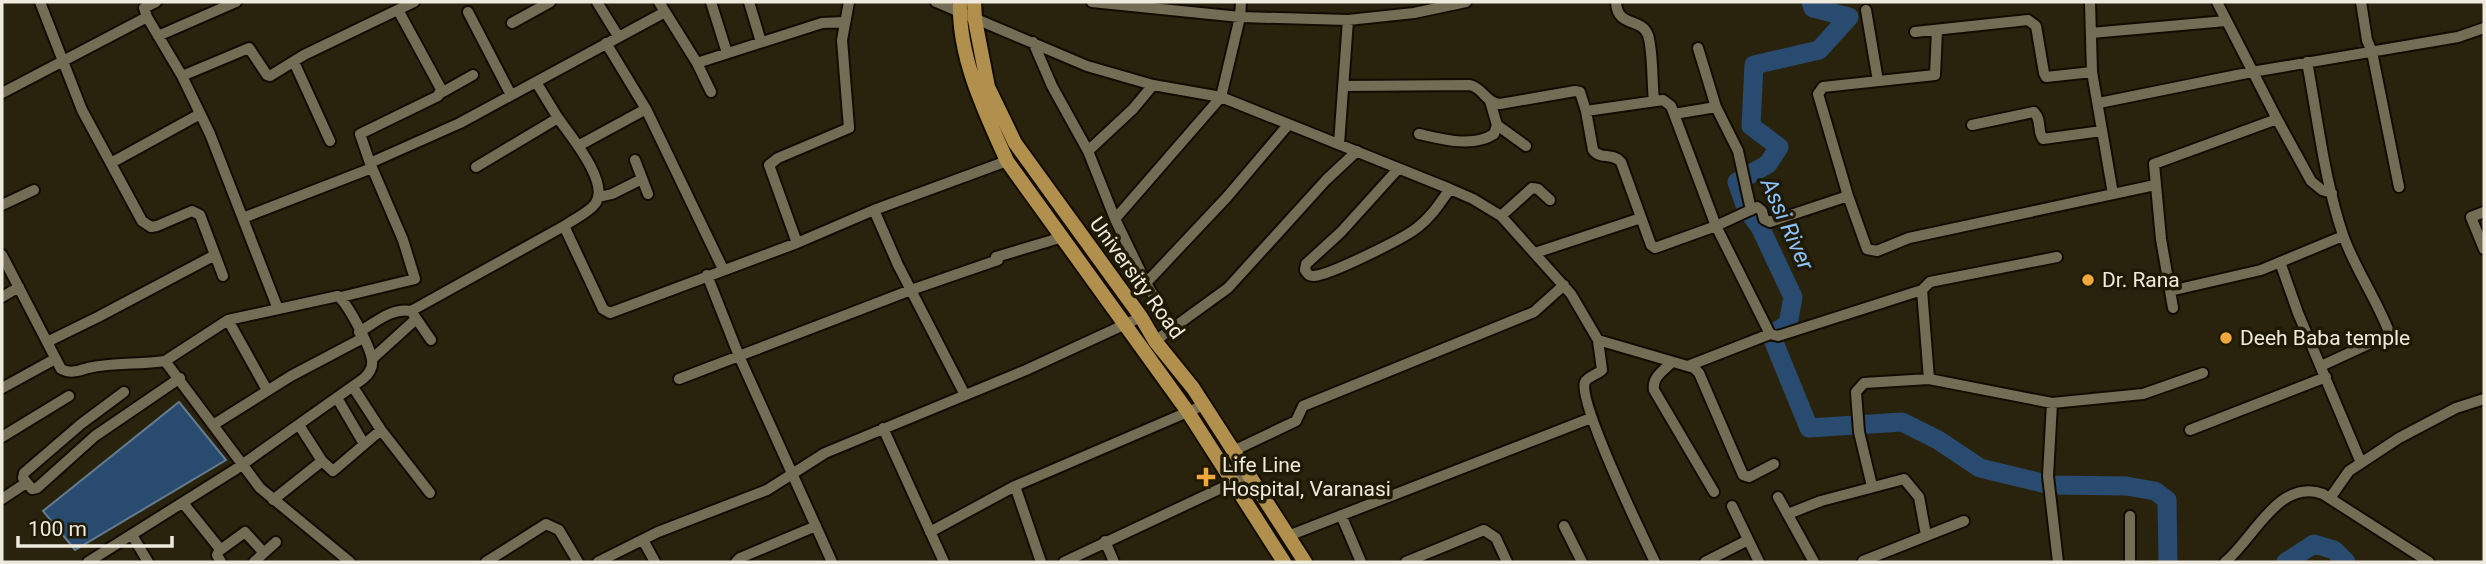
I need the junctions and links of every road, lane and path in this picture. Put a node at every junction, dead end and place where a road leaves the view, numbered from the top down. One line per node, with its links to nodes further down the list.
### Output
1 (40, 2): 42 (street)
2 (156, 2): 23 (street)
3 (236, 2): 34 (street)
4 (550, 2): 29 (street)
5 (597, 2): 35 (street)
6 (711, 2): 41 (street)
7 (749, 2): 36 (street)
8 (849, 2): 28 (street)
9 (936, 2): 20 (street)
10 (974, 2): 25 (main road, University Road)
11 (1092, 2): 24 (street)
12 (1241, 2): 24 (street)
13 (1466, 2): 26 (street)
14 (1616, 2): 60 (street)
15 (2090, 2): 33 (street)
16 (2217, 2): 27 (street)
17 (2361, 2): 40 (street)
18 (405, 5): 43 (street); 55 (street)
19 (662, 7): 35 (street); 45 (street)
20 (960, 7): 25 (street); 81 (main road)
21 (1866, 10): 50 (street)
22 (468, 12): 57 (street)
23 (147, 17): 34 (street); 42 (street)
24 (1240, 17): 26 (street); 58 (street)
25 (975, 20): 38 (street); 130 (main road, University Road)
26 (1348, 20): 53 (street)
27 (2226, 21): 33 (street); 47 (street)
28 (845, 22): 36 (street); 109 (street)
29 (513, 23)
30 (2484, 28): 40 (street)
31 (1937, 30): 32 (street); 46 (street); 50 (street)
32 (1915, 32)
33 (2091, 33): 46 (street)
34 (158, 36): 49 (street)
35 (618, 36): 37 (street)
36 (761, 42): 41 (street)
37 (606, 43): 51 (street); 63 (street)
38 (1033, 43): 52 (street); 79 (street)
39 (1698, 48): 62 (street)
40 (2372, 52): 44 (street); 88 (street)
41 (727, 53): 45 (street)
42 (63, 59): 54 (street); 82 (street)
43 (294, 62): 49 (street); 74 (street)
44 (2307, 62): 47 (street); 91 (street)
45 (696, 63): 56 (street)
46 (2092, 72): 61 (street)
47 (2252, 72): 61 (street); 68 (street)
48 (473, 75): 55 (street)
49 (182, 76): 65 (street)
50 (1878, 81): 95 (street)
51 (536, 82): 57 (street); 67 (street)
52 (1153, 85): 58 (street); 79 (street)
53 (1343, 86): 59 (street); 75 (street)
54 (2, 93)
55 (440, 93): 83 (street)
56 (711, 93)
57 (511, 95): 83 (street)
58 (1221, 97): 69 (street); 104 (street)
59 (1490, 101): 64 (street); 70 (street)
60 (1654, 102): 64 (street); 66 (street)
61 (2099, 103): 72 (street)
62 (1716, 107): 66 (street); 99 (street)
63 (646, 109): 76 (street); 116 (street)
64 (1586, 111): 103 (street)
65 (200, 114): 82 (street); 102 (street)
66 (1675, 114): 106 (street)
67 (558, 118): 76 (street); 84 (street)
68 (2277, 119): 87 (street); 91 (street)
69 (1288, 125): 75 (street); 119 (street)
70 (1497, 125): 73 (street); 77 (street)
71 (1972, 125): 72 (street)
72 (2102, 131): 93 (street)
73 (1419, 134)
74 (330, 141)
75 (1339, 144): 78 (street)
76 (579, 146): 94 (street)
77 (1526, 146)
78 (1357, 150): 85 (street); 133 (street)
79 (1088, 151): 104 (street)
80 (635, 160): 86 (street)
81 (1007, 161): 98 (street); 108 (main road)
82 (111, 163): 113 (street)
83 (371, 165): 102 (street); 125 (street)
84 (476, 167)
85 (1398, 169): 89 (street); 89 (street)
86 (642, 179): 92 (street); 94 (street)
87 (2155, 186): 93 (street); 124 (street)
88 (2399, 187)
89 (1450, 189): 101 (street)
90 (34, 190): 97 (street)
91 (2332, 193): 107 (street)
92 (648, 194)
93 (2113, 194): 95 (street)
94 (599, 197): 105 (street)
95 (1848, 197): 99 (street)
96 (1550, 200): 101 (street)
97 (2, 205)
98 (874, 210): 109 (street); 122 (street)
99 (1749, 211): 106 (street)
100 (2484, 212): 110 (street)
101 (1501, 216): 111 (street)
102 (243, 218): 128 (street)
103 (1641, 218): 106 (street); 111 (street)
104 (1115, 219): 119 (street)
105 (564, 226): 117 (street); 129 (street)
106 (1716, 226): 135 (street)
107 (2343, 236): 115 (street); 146 (street)
108 (1063, 237): 122 (street); 132 (main road)
109 (797, 243): 116 (street)
110 (2484, 249)
111 (1535, 253): 120 (street)
112 (2, 255): 121 (street)
113 (215, 255): 118 (street); 139 (street)
114 (2057, 257): 123 (street)
115 (2280, 262): 124 (street); 146 (street)
116 (723, 269): 117 (street)
117 (706, 275): 140 (street)
118 (223, 276)
119 (1146, 283): 133 (street)
120 (1564, 285): 137 (street); 170 (street)
121 (19, 288): 126 (street); 139 (street)
122 (911, 290): 140 (street); 155 (street)
123 (1922, 290): 135 (street); 150 (street)
124 (2170, 291): 127 (street)
125 (341, 297): 128 (street); 134 (street)
126 (2, 298)
127 (2173, 308)
128 (278, 309): 131 (street)
129 (414, 315): 134 (street); 136 (street); 142 (street)
130 (1140, 317): 132 (street); 138 (main road, University Road)
131 (228, 320): 143 (street); 153 (street)
132 (1126, 323): 155 (street); 161 (main road)
133 (1173, 330): 138 (street)
134 (361, 335): 142 (street); 153 (street)
135 (1772, 335): 145 (street)
136 (431, 340)
137 (1598, 340): 144 (street); 162 (street)
138 (1155, 341): 160 (main road, University Road)
139 (47, 342): 141 (street)
140 (739, 356): 149 (street); 175 (street)
141 (55, 359): 143 (street); 152 (street)
142 (372, 359): 151 (street)
143 (165, 361): 148 (street)
144 (1671, 363): 145 (street); 181 (street)
145 (1688, 366): 173 (street)
146 (2324, 372): 167 (street); 171 (street)
147 (2203, 373): 159 (street)
148 (180, 378): 163 (street); 178 (street)
149 (679, 379)
150 (1929, 379): 159 (street); 180 (street)
151 (353, 387): 157 (street); 166 (street)
152 (2, 388)
153 (267, 390): 163 (street)
154 (124, 392): 178 (street)
155 (965, 395): 165 (street)
156 (69, 396): 168 (street)
157 (337, 398): 164 (street); 169 (street)
158 (2484, 399): 184 (street)
159 (2052, 403): 231 (street)
160 (1204, 405): 161 (street); 170 (main road, University Road)
161 (1188, 412): 177 (main road); 179 (street)
162 (1591, 418): 190 (street); 227 (street)
163 (213, 425): 174 (street)
164 (299, 425): 172 (street); 174 (street)
165 (883, 428): 175 (street); 195 (street)
166 (381, 430): 169 (street); 182 (street)
167 (2190, 430)
168 (2, 437)
169 (364, 444): 172 (street)
170 (1233, 451): 176 (main road, University Road)
171 (2359, 458)
172 (322, 461): 186 (street)
173 (1773, 464)
174 (242, 465): 186 (street); 187 (street)
175 (793, 474): 193 (street); 199 (street)
176 (1249, 475): 177 (street); 198 (main road, University Road)
177 (1234, 482): 201 (street); 222 (main road)
178 (26, 483): 185 (street)
179 (1014, 486): 195 (street); 219 (street)
180 (1872, 486): 189 (street); 197 (street)
181 (1713, 492)
182 (430, 493)
183 (1777, 497): 189 (street)
184 (2330, 498): 233 (street); 234 (street)
185 (2, 499)
186 (273, 499): 211 (street)
187 (184, 503): 196 (street); 203 (street)
188 (1732, 506): 200 (street)
189 (1788, 514): 230 (street)
190 (1341, 515): 198 (street); 223 (street)
191 (2130, 516): 232 (street)
192 (1964, 520): 197 (street)
193 (816, 526): 216 (street); 217 (street)
194 (1564, 526): 226 (street)
195 (930, 532): 218 (street)
196 (132, 535): 207 (street); 208 (street)
197 (1926, 535): 206 (street)
198 (1288, 536): 205 (main road, University Road)
199 (643, 540): 214 (street); 215 (street)
200 (1748, 540): 228 (street); 229 (street)
201 (1105, 541): 220 (street); 221 (street)
202 (276, 542): 204 (street)
203 (220, 549): 204 (street); 209 (street)
204 (264, 554): 210 (street)
205 (1303, 558): 222 (street)
206 (1863, 561)
207 (88, 562)
208 (148, 562)
209 (221, 562)
210 (254, 562)
211 (350, 562)
212 (486, 562): 213 (street)
213 (578, 562)
214 (598, 562)
215 (655, 562)
216 (736, 562)
217 (832, 562)
218 (944, 562)
219 (1041, 562)
220 (1064, 562)
221 (1114, 562)
222 (1282, 562)
223 (1361, 562)
224 (1406, 562): 225 (street)
225 (1507, 562)
226 (1582, 562)
227 (1655, 562)
228 (1704, 562)
229 (1759, 562)
230 (1814, 562)
231 (2058, 562)
232 (2130, 562)
233 (2225, 562)
234 (2429, 562)

